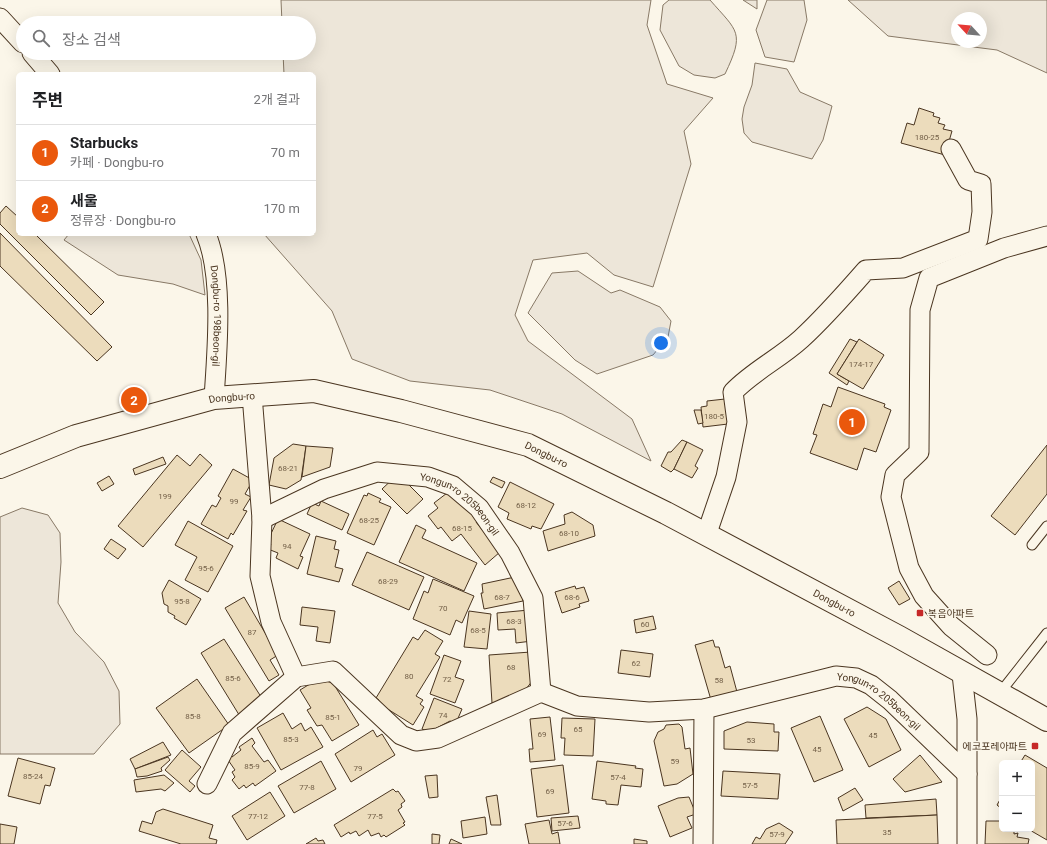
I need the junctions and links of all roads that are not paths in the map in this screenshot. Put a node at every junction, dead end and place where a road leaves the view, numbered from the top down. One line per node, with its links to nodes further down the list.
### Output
1 (0, 18): 2 (street)
2 (16, 35)
3 (38, 60): 4 (street)
4 (48, 72)
5 (951, 149): 13 (street)
6 (207, 236): 9 (street, Dongbu-ro 198beon-gil)
7 (1047, 236): 16 (street)
8 (252, 395): 9 (main road, Dongbu-ro); 11 (street); 13 (main road, Dongbu-ro)
9 (214, 398): 10 (main road, Dongbu-ro)
10 (0, 467)
11 (262, 519): 18 (street); 19 (street, Yongun-ro 205beon-gil)
12 (1047, 526): 14 (lane)
13 (704, 533): 17 (main road, Dongbu-ro)
14 (1032, 545)
15 (1047, 633): 20 (lane)
16 (987, 654)
17 (962, 674): 20 (main road, Dongbu-ro); 23 (street)
18 (296, 677): 19 (street); 24 (street)
19 (540, 692): 21 (street, Yongun-ro 205beon-gil)
20 (1000, 694): 22 (main road, Dongbu-ro)
21 (704, 709): 23 (street, Yongun-ro 205beon-gil); 25 (street)
22 (1047, 720)
23 (967, 774): 26 (street)
24 (207, 784)
25 (703, 844)
26 (967, 844)

